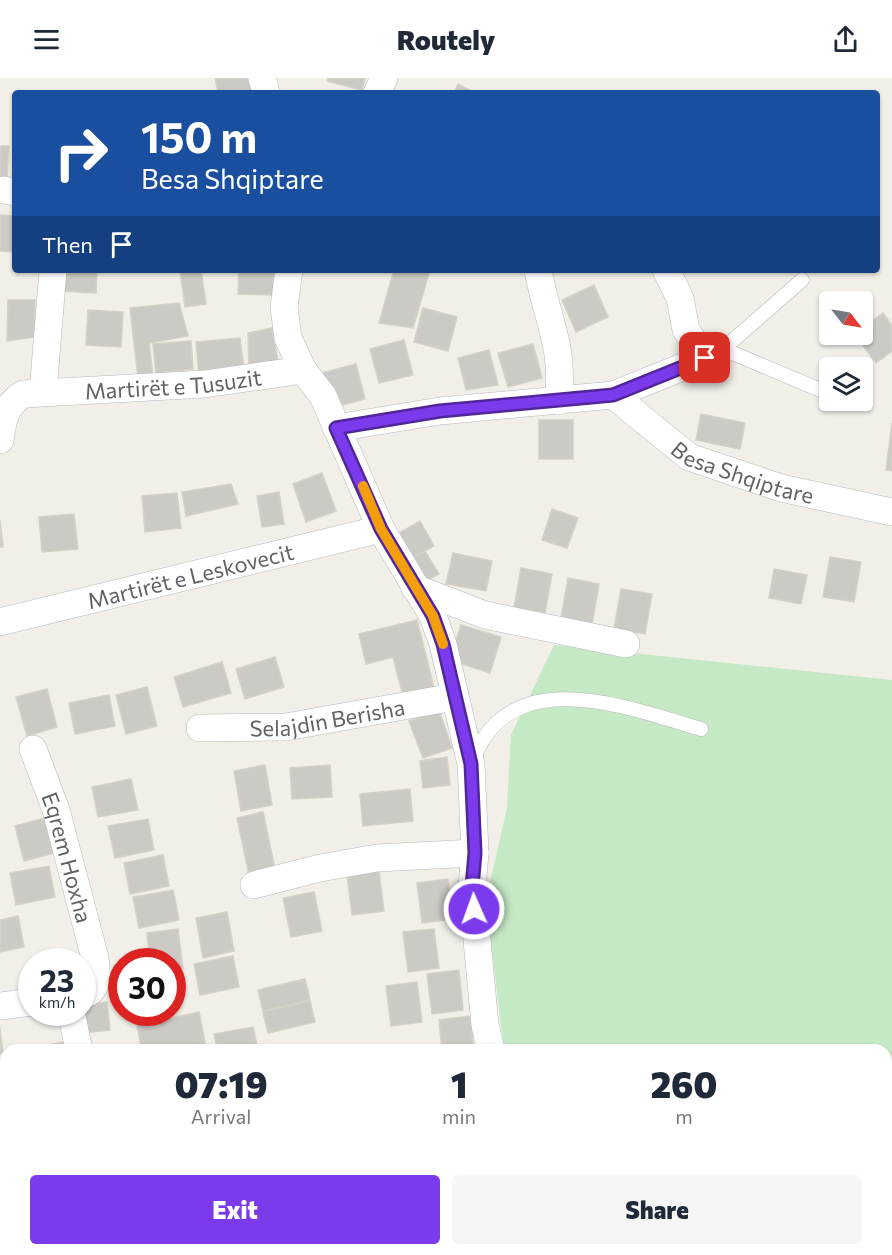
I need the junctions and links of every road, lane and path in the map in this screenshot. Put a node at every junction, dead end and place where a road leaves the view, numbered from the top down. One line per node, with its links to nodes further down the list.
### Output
1 (53, 273): 9 (street)
2 (289, 273): 7 (street)
3 (539, 273): 11 (street)
4 (668, 273): 6 (street)
5 (802, 280): 6 (lane)
6 (714, 353): 8 (lane); 10 (street)
7 (303, 370): 9 (street, Martirët e Tusuzit); 12 (street)
8 (819, 390)
9 (43, 392): 13 (street, Martirët e Tusuzit)
10 (613, 395): 11 (street); 14 (street, Besa Shqiptare)
11 (558, 401): 12 (street)
12 (336, 428): 15 (street)
13 (0, 440)
14 (892, 512)
15 (381, 529): 16 (street); 17 (street, Martirët e Leskovecit)
16 (415, 588): 18 (street); 19 (street)
17 (0, 622)
18 (626, 644)
19 (454, 697): 20 (street, Selajdin Berisha); 23 (street)
20 (200, 728)
21 (701, 729): 23 (lane)
22 (33, 749): 26 (street, Eqrem Hoxha)
23 (471, 764): 24 (street)
24 (475, 853): 25 (street); 33 (street)
25 (254, 885)
26 (92, 948)
27 (96, 964): 28 (street, Eqrem Hoxha)
28 (96, 982)
29 (18, 1004): 30 (street)
30 (0, 1006)
31 (74, 1026): 32 (street)
32 (78, 1044)
33 (490, 1044)

